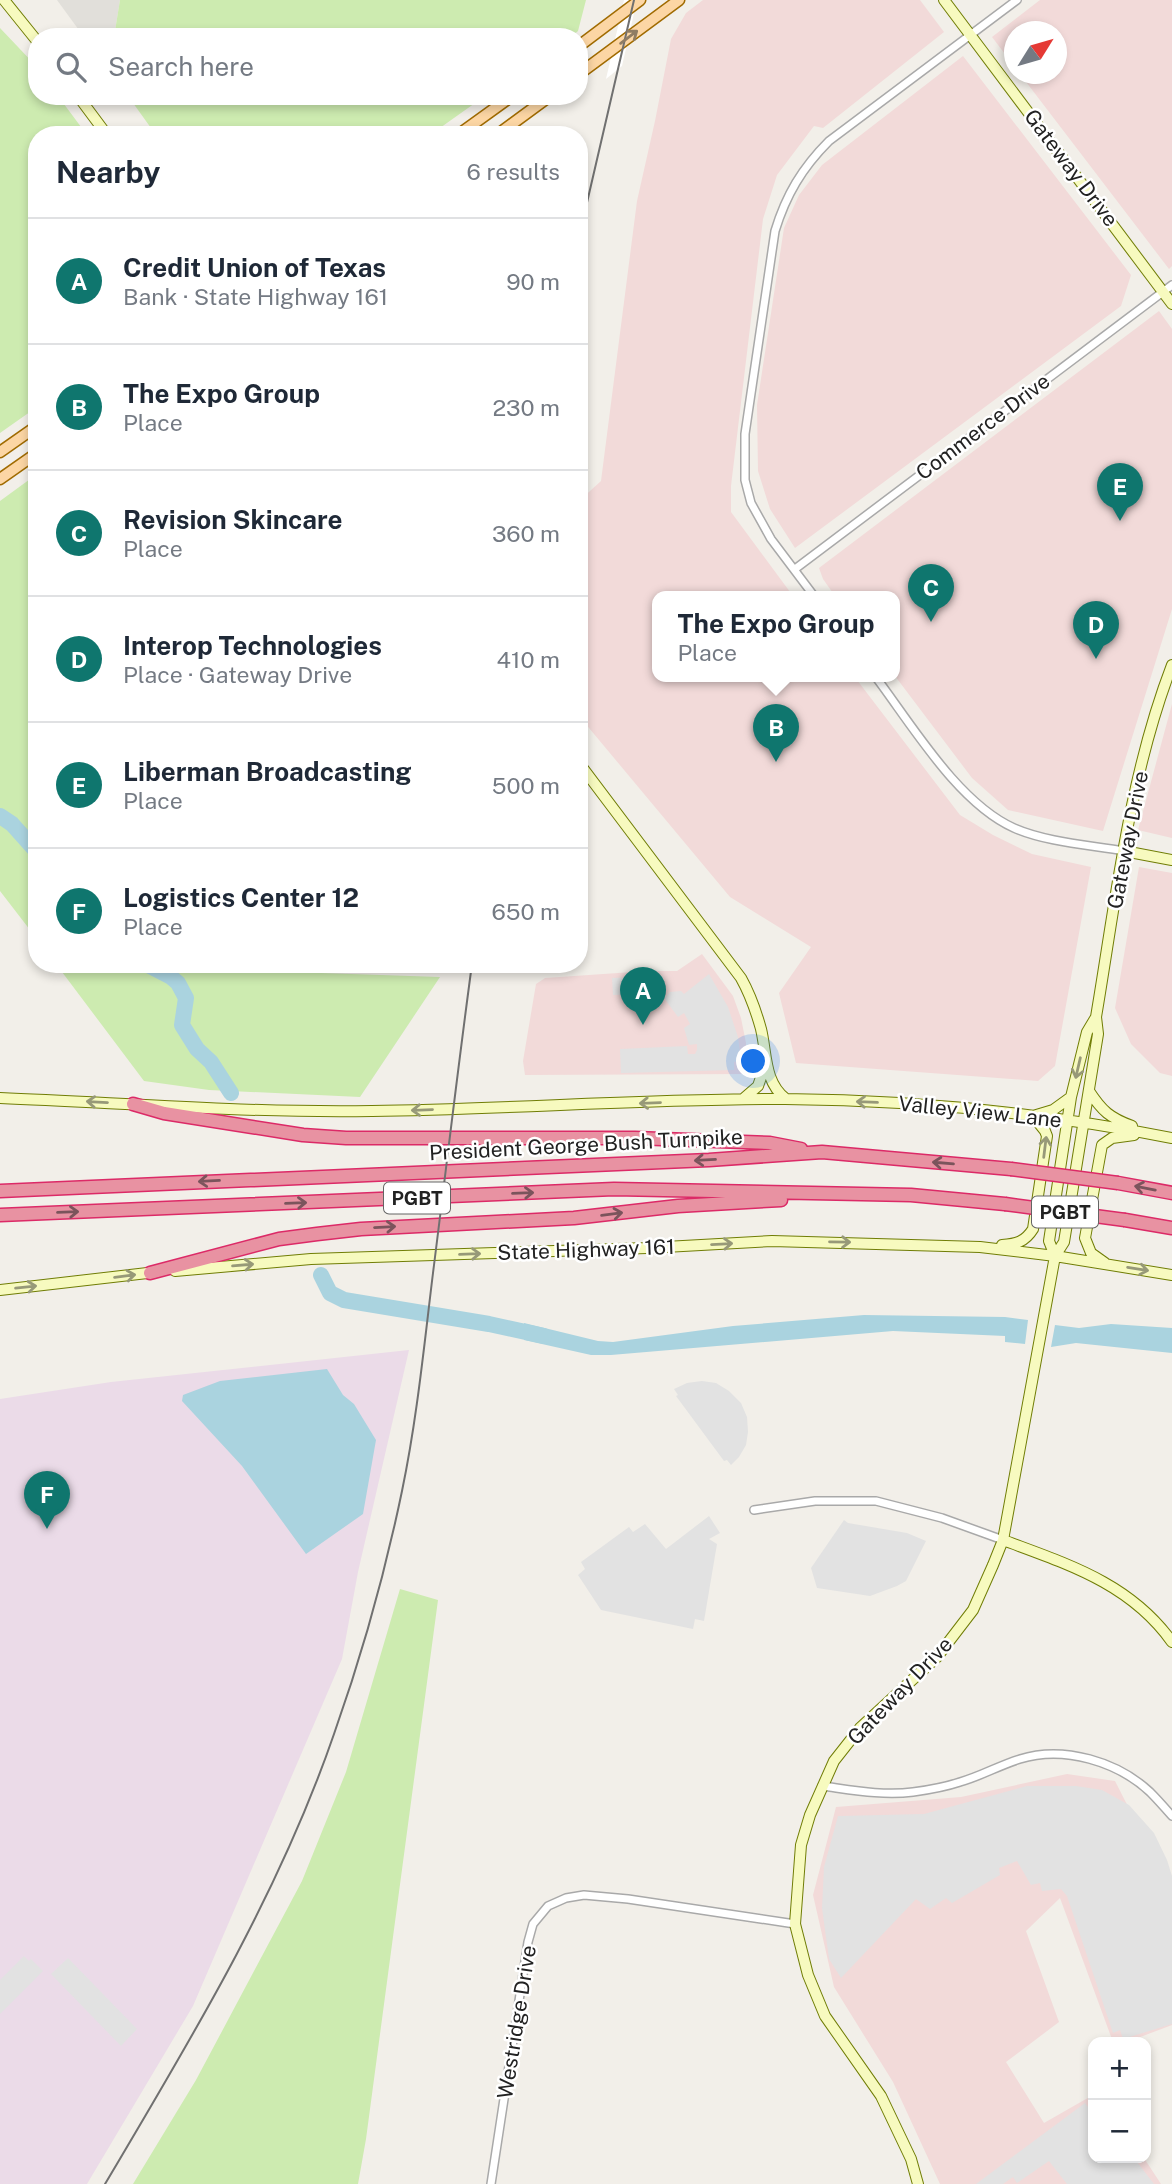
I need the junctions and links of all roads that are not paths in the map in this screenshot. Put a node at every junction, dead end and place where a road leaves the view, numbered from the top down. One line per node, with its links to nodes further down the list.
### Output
1 (4, 0): 6 (main road)
2 (640, 0): 8 (main road)
3 (679, 0): 9 (main road, one-way to 3)
4 (944, 0): 7 (main road, Gateway Drive)
5 (1017, 0): 7 (street)
6 (28, 30)
7 (971, 35): 16 (main road, Gateway Drive); 22 (street)
8 (588, 39)
9 (588, 67)
10 (85, 105): 13 (main road)
11 (500, 105): 14 (main road)
12 (538, 105): 15 (main road)
13 (100, 126)
14 (470, 126)
15 (509, 126)
16 (1168, 288): 17 (main road, Gateway Drive); 22 (street, Commerce Drive)
17 (1172, 304)
18 (28, 432): 19 (main road)
19 (0, 452)
20 (28, 459): 21 (main road)
21 (0, 479)
22 (794, 569): 23 (street)
23 (810, 591)
24 (1172, 665): 27 (main road, Gateway Drive)
25 (880, 682): 27 (street)
26 (588, 774): 30 (main road)
27 (1124, 851): 28 (main road); 29 (main road, Gateway Drive)
28 (1172, 860)
29 (1096, 1017): 31 (main road, Gateway Drive); 32 (main road, Gateway Drive, one-way to 32)
30 (766, 1063): 34 (main road); 35 (main road)
31 (1089, 1091): 39 (main road, Gateway Drive); 40 (main road)
32 (1071, 1097): 37 (main road); 38 (main road, Gateway Drive)
33 (0, 1098): 36 (main road, one-way to 33)
34 (786, 1099): 35 (main road); 37 (main road, Valley View Lane, one-way to 34)
35 (742, 1100): 36 (main road, one-way to 36)
36 (133, 1104): 42 (highway)
37 (1034, 1116): 38 (main road, Valley View Lane); 48 (main road, one-way to 37)
38 (1067, 1121): 39 (main road, Valley View Lane); 49 (main road, Gateway Drive)
39 (1084, 1123): 40 (main road, Valley View Lane); 49 (main road, Gateway Drive)
40 (1149, 1133): 41 (main road, Valley View Lane); 50 (main road)
41 (1172, 1138)
42 (822, 1153): 43 (highway, President George Bush Turnpike / PGBT, one-way to 43); 45 (highway, President George Bush Turnpike / PGBT, one-way to 42, bridge)
43 (0, 1191)
44 (835, 1193): 46 (highway, President George Bush Turnpike / PGBT, one-way to 44); 47 (highway, President George Bush Turnpike / PGBT, bridge); 51 (highway, one-way to 44)
45 (1172, 1193)
46 (0, 1214)
47 (1172, 1228)
48 (981, 1247): 49 (main road, State Highway 161); 51 (main road, State Highway 161, one-way to 48)
49 (1055, 1256): 50 (main road, State Highway 161); 55 (main road, Gateway Drive)
50 (1107, 1265): 52 (main road, State Highway 161, one-way to 52)
51 (150, 1273): 53 (main road, State Highway 161, one-way to 51)
52 (1172, 1275)
53 (0, 1290)
54 (754, 1510): 55 (street)
55 (1003, 1540): 56 (main road); 57 (main road, Gateway Drive)
56 (1172, 1642)
57 (822, 1786): 58 (street); 59 (main road, Gateway Drive)
58 (1172, 1816)
59 (794, 1924): 60 (street, Westridge Drive); 61 (main road, Gateway Drive)
60 (491, 2184)
61 (918, 2184)

